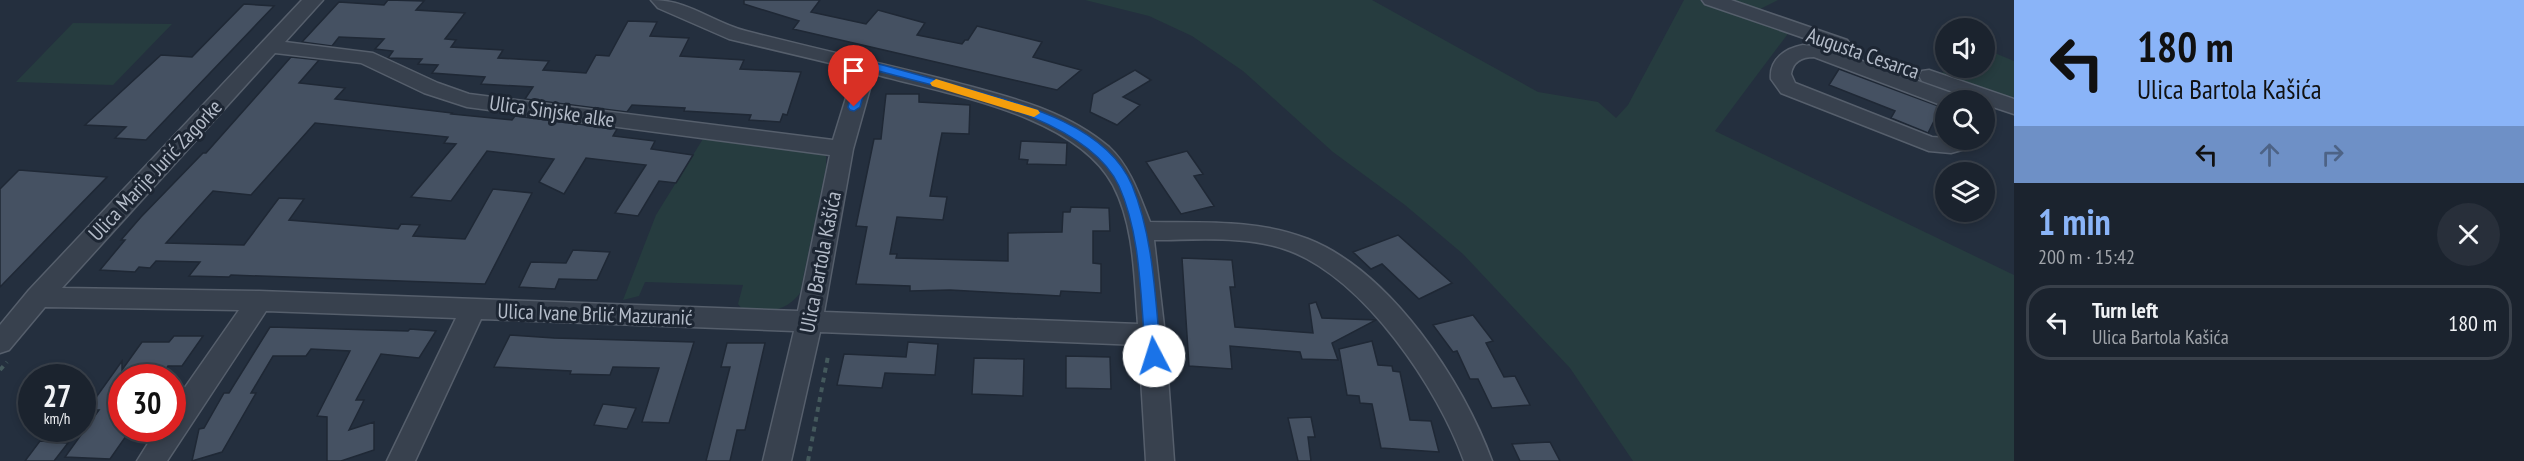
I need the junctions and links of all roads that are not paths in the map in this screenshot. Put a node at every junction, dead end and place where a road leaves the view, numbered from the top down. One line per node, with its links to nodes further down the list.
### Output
1 (313, 0): 4 (street, Ulica Marije Jurić Zagorke)
2 (661, 0): 5 (street)
3 (1712, 0): 7 (street, Augusta Cesarca)
4 (269, 46): 9 (street, Ulica Sinjske alke); 11 (street, Ulica Marije Jurić Zagorke)
5 (866, 64): 9 (street, Ulica Bartola Kašića); 10 (street)
6 (1935, 95): 8 (street)
7 (1999, 104)
8 (1935, 145)
9 (842, 149): 14 (street, Ulica Bartola Kašića)
10 (1140, 231): 15 (street); 21 (street)
11 (38, 297): 12 (street, Ulica Ivane Brlić Mazuranić); 16 (street, Ulica Marije Jurić Zagorke)
12 (259, 301): 13 (street, Ulica Ivane Brlić Mazuranić); 17 (street)
13 (473, 309): 14 (street, Ulica Ivane Brlić Mazuranić); 18 (street)
14 (808, 322): 15 (street, Ulica Ivane Brlić Mazuranić); 19 (street, Ulica Bartola Kašića)
15 (1152, 335): 20 (street)
16 (0, 343)
17 (151, 461)
18 (401, 461)
19 (777, 461)
20 (1160, 461)
21 (1478, 461)

